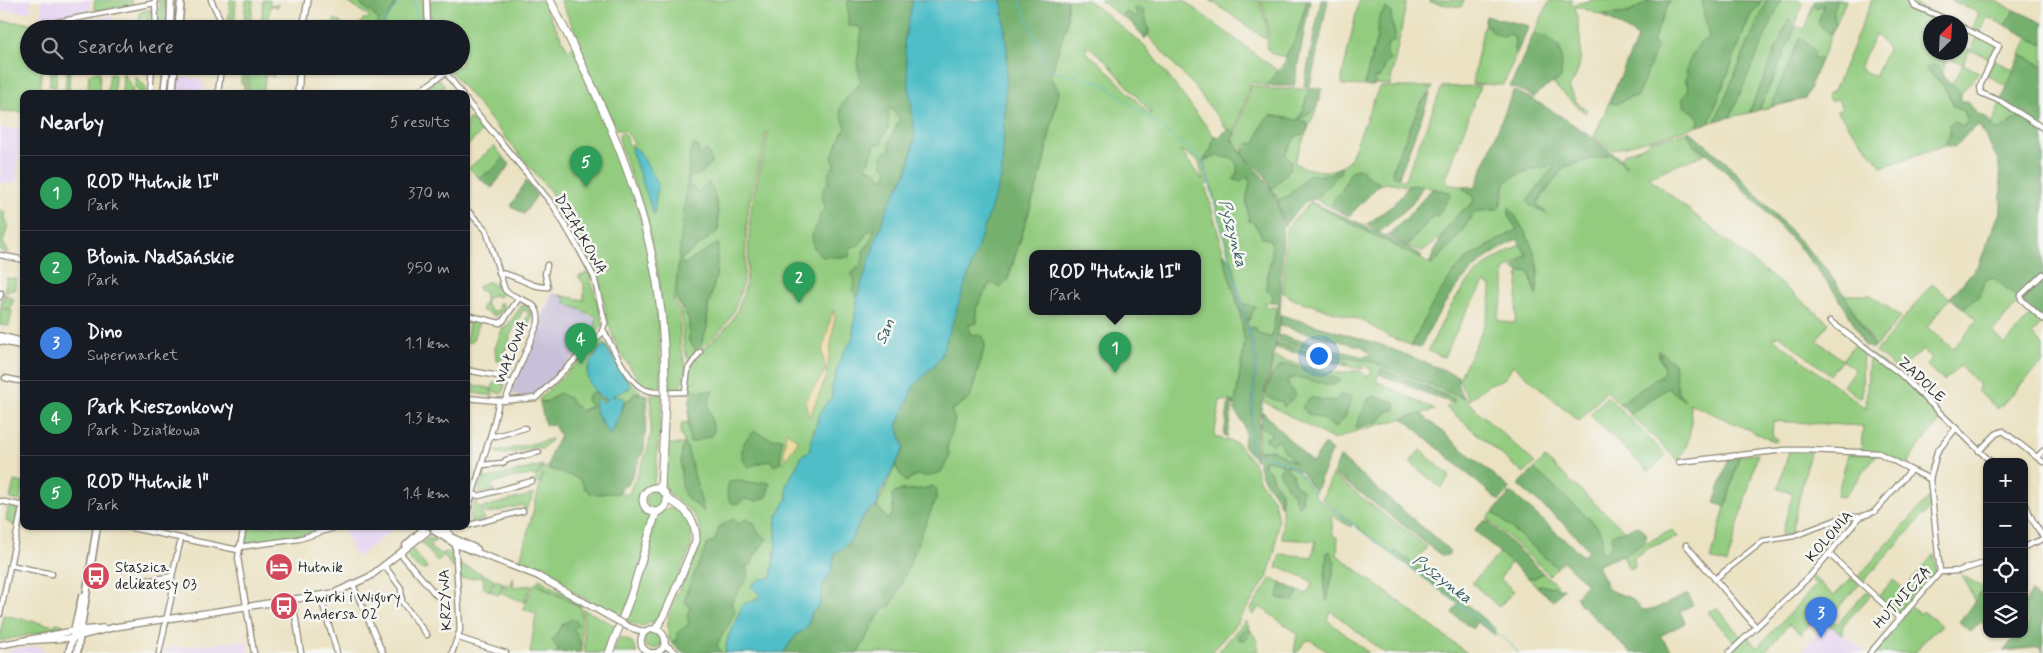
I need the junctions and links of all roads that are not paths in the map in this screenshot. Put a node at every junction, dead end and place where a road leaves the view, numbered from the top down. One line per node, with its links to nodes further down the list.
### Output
1 (171, 0): 12 (main road)
2 (180, 0): 13 (main road)
3 (211, 0): 14 (street)
4 (308, 0): 15 (street)
5 (427, 0): 16 (street)
6 (550, 0): 71 (main road, bridge)
7 (1912, 0): 9 (street)
8 (155, 2): 10 (street); 11 (street)
9 (1936, 15)
10 (67, 20)
11 (156, 20)
12 (170, 20)
13 (179, 20)
14 (221, 20)
15 (305, 20)
16 (428, 20)
17 (1968, 30): 33 (street)
18 (151, 75): 25 (street)
19 (166, 75): 26 (main road)
20 (174, 75): 27 (main road)
21 (219, 75): 28 (street)
22 (299, 75): 29 (street)
23 (442, 75): 30 (street)
24 (447, 75): 31 (street)
25 (150, 90)
26 (164, 90)
27 (172, 90)
28 (218, 90)
29 (298, 90)
30 (421, 90)
31 (459, 90)
32 (470, 105): 44 (street, DZIAŁKOWA)
33 (2043, 128)
34 (470, 213): 38 (street, WAŁOWA)
35 (0, 255): 36 (street)
36 (20, 259)
37 (547, 265): 38 (street)
38 (499, 273): 40 (street, WAŁOWA)
39 (2043, 274): 42 (street)
40 (519, 298): 41 (street); 53 (street, WAŁOWA)
41 (470, 316)
42 (2043, 319)
43 (1830, 321): 58 (street, ZADOLE)
44 (604, 331): 49 (street); 56 (street)
45 (0, 336): 47 (street)
46 (0, 341): 48 (street)
47 (20, 341)
48 (20, 345)
49 (700, 352)
50 (470, 371): 53 (street)
51 (5, 378): 52 (street)
52 (20, 381)
53 (512, 384): 56 (street, WAŁOWA)
54 (470, 398): 55 (street)
55 (499, 401): 56 (street); 59 (street)
56 (505, 401)
57 (525, 428): 59 (street)
58 (1956, 428): 60 (street, ZADOLE); 69 (street)
59 (491, 435): 67 (street)
60 (1979, 451): 63 (street, ZADOLE); 64 (street)
61 (2043, 451): 64 (street)
62 (539, 452): 67 (street)
63 (1987, 458)
64 (2037, 458): 66 (street)
65 (1679, 462): 68 (street)
66 (2043, 462)
67 (482, 465): 72 (street)
68 (1911, 470): 69 (street); 80 (street, KOLONIA)
69 (1930, 479): 100 (street)
70 (532, 481): 72 (street)
71 (658, 488): 74 (main road); 79 (main road)
72 (473, 494): 75 (street)
73 (0, 500): 77 (street)
74 (667, 502): 79 (main road); 118 (main road)
75 (470, 503)
76 (2025, 503): 89 (street)
77 (20, 505)
78 (523, 510): 82 (street)
79 (653, 511): 138 (main road)
80 (1860, 516): 96 (street, KOLONIA); 104 (street)
81 (20, 520): 98 (street)
82 (470, 525)
83 (96, 530): 105 (main road)
84 (140, 530): 90 (street)
85 (243, 530): 94 (street)
86 (327, 530): 94 (street)
87 (429, 530): 95 (street)
88 (435, 530): 91 (street)
89 (2043, 538): 93 (street)
90 (181, 539): 94 (street); 102 (street)
91 (455, 542): 122 (street, bridge); 123 (street, KRZYWA)
92 (1686, 544): 104 (street)
93 (2028, 545)
94 (239, 549): 110 (street)
95 (400, 553): 99 (street); 108 (street)
96 (1829, 554): 113 (street); 115 (street, KOLONIA)
97 (1983, 563): 100 (street, HUTNICZA)
98 (10, 565): 101 (street); 111 (street)
99 (384, 565): 106 (street); 121 (street)
100 (1940, 572): 113 (street, HUTNICZA)
101 (52, 574)
102 (172, 576): 103 (street); 114 (street)
103 (132, 579)
104 (1715, 579): 115 (street)
105 (87, 581): 112 (main road); 120 (main road)
106 (353, 586): 107 (street); 135 (street)
107 (321, 596): 109 (street); 134 (street)
108 (437, 596)
109 (293, 601): 110 (street); 133 (street)
110 (246, 608): 114 (street); 132 (street)
111 (0, 614)
112 (84, 617): 116 (street); 119 (main road)
113 (1899, 618): 128 (street, HUTNICZA)
114 (166, 620): 117 (street); 131 (street)
115 (1756, 627): 140 (street, KOLONIA)
116 (94, 628): 117 (street); 119 (street)
117 (110, 628): 119 (street)
118 (658, 630): 122 (street); 127 (street)
119 (81, 633): 120 (street); 130 (main road)
120 (73, 634): 124 (street); 125 (street); 129 (main road)
121 (427, 635)
122 (642, 635): 127 (street)
123 (459, 638): 136 (street, KRZYWA); 137 (street)
124 (56, 640): 125 (street); 129 (street)
125 (22, 641): 126 (street)
126 (0, 644)
127 (663, 646): 139 (street)
128 (1869, 652)
129 (68, 653)
130 (77, 653)
131 (159, 653)
132 (254, 653)
133 (301, 653)
134 (337, 653)
135 (383, 653)
136 (452, 653)
137 (506, 653)
138 (609, 653)
139 (674, 653)
140 (1729, 653)

